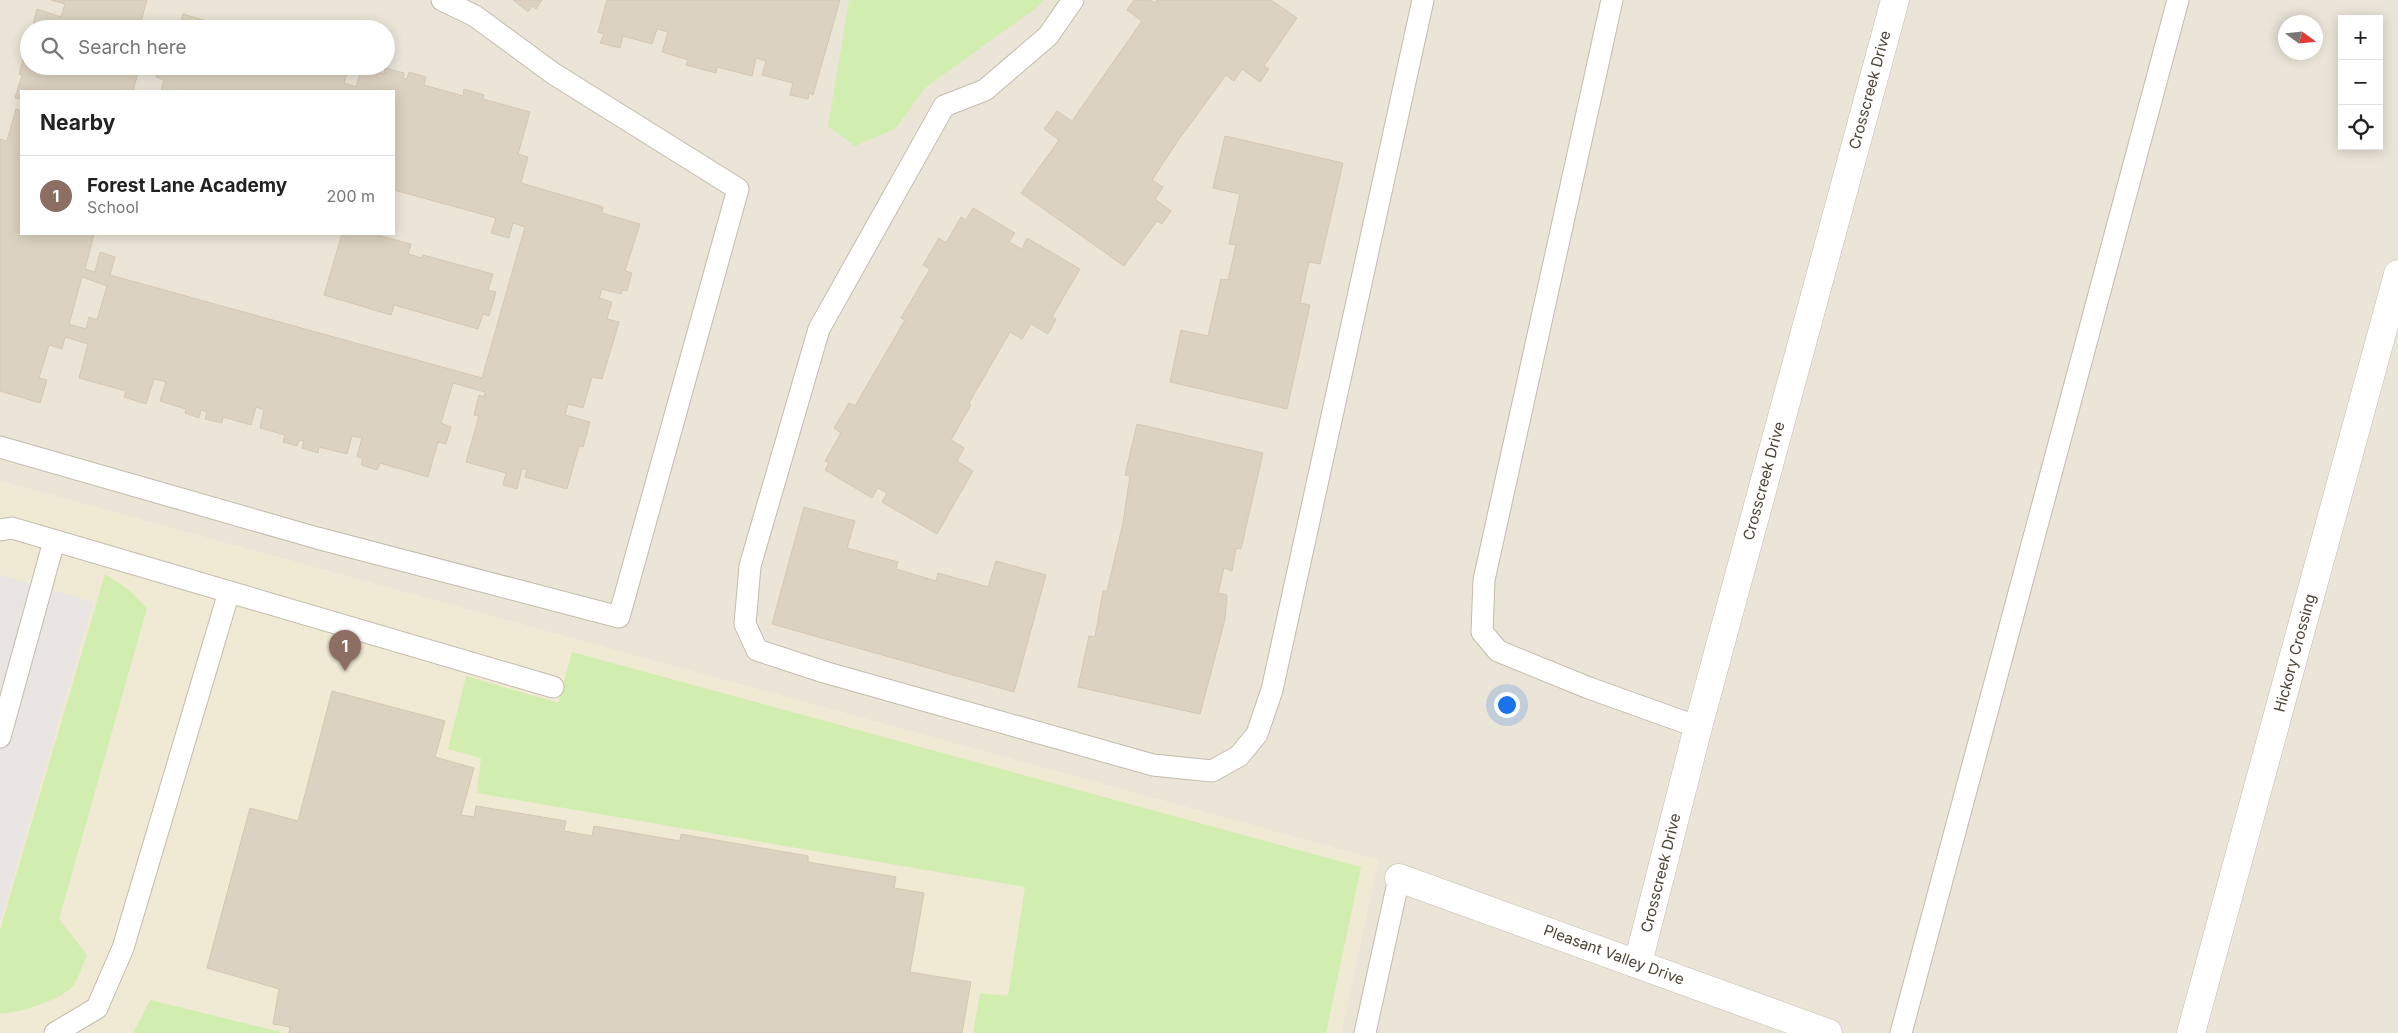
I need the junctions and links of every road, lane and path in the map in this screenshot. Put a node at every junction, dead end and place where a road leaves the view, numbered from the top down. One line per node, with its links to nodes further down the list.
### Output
1 (442, 0): 8 (lane)
2 (1073, 0): 3 (lane)
3 (1423, 0)
4 (1612, 0): 13 (lane)
5 (1895, 0): 13 (street, Crosscreek Drive)
6 (2178, 0): 20 (lane)
7 (2398, 274): 21 (street, Hickory Crossing)
8 (0, 447)
9 (0, 530): 10 (lane)
10 (54, 541): 11 (lane); 14 (lane)
11 (228, 592): 12 (lane); 17 (lane)
12 (553, 687)
13 (1698, 726): 16 (street, Crosscreek Drive)
14 (0, 737)
15 (1399, 878): 16 (street, Pleasant Valley Drive); 18 (lane)
16 (1638, 963): 19 (street, Pleasant Valley Drive)
17 (55, 1033)
18 (1365, 1033)
19 (1828, 1033)
20 (1901, 1033)
21 (2191, 1033)

